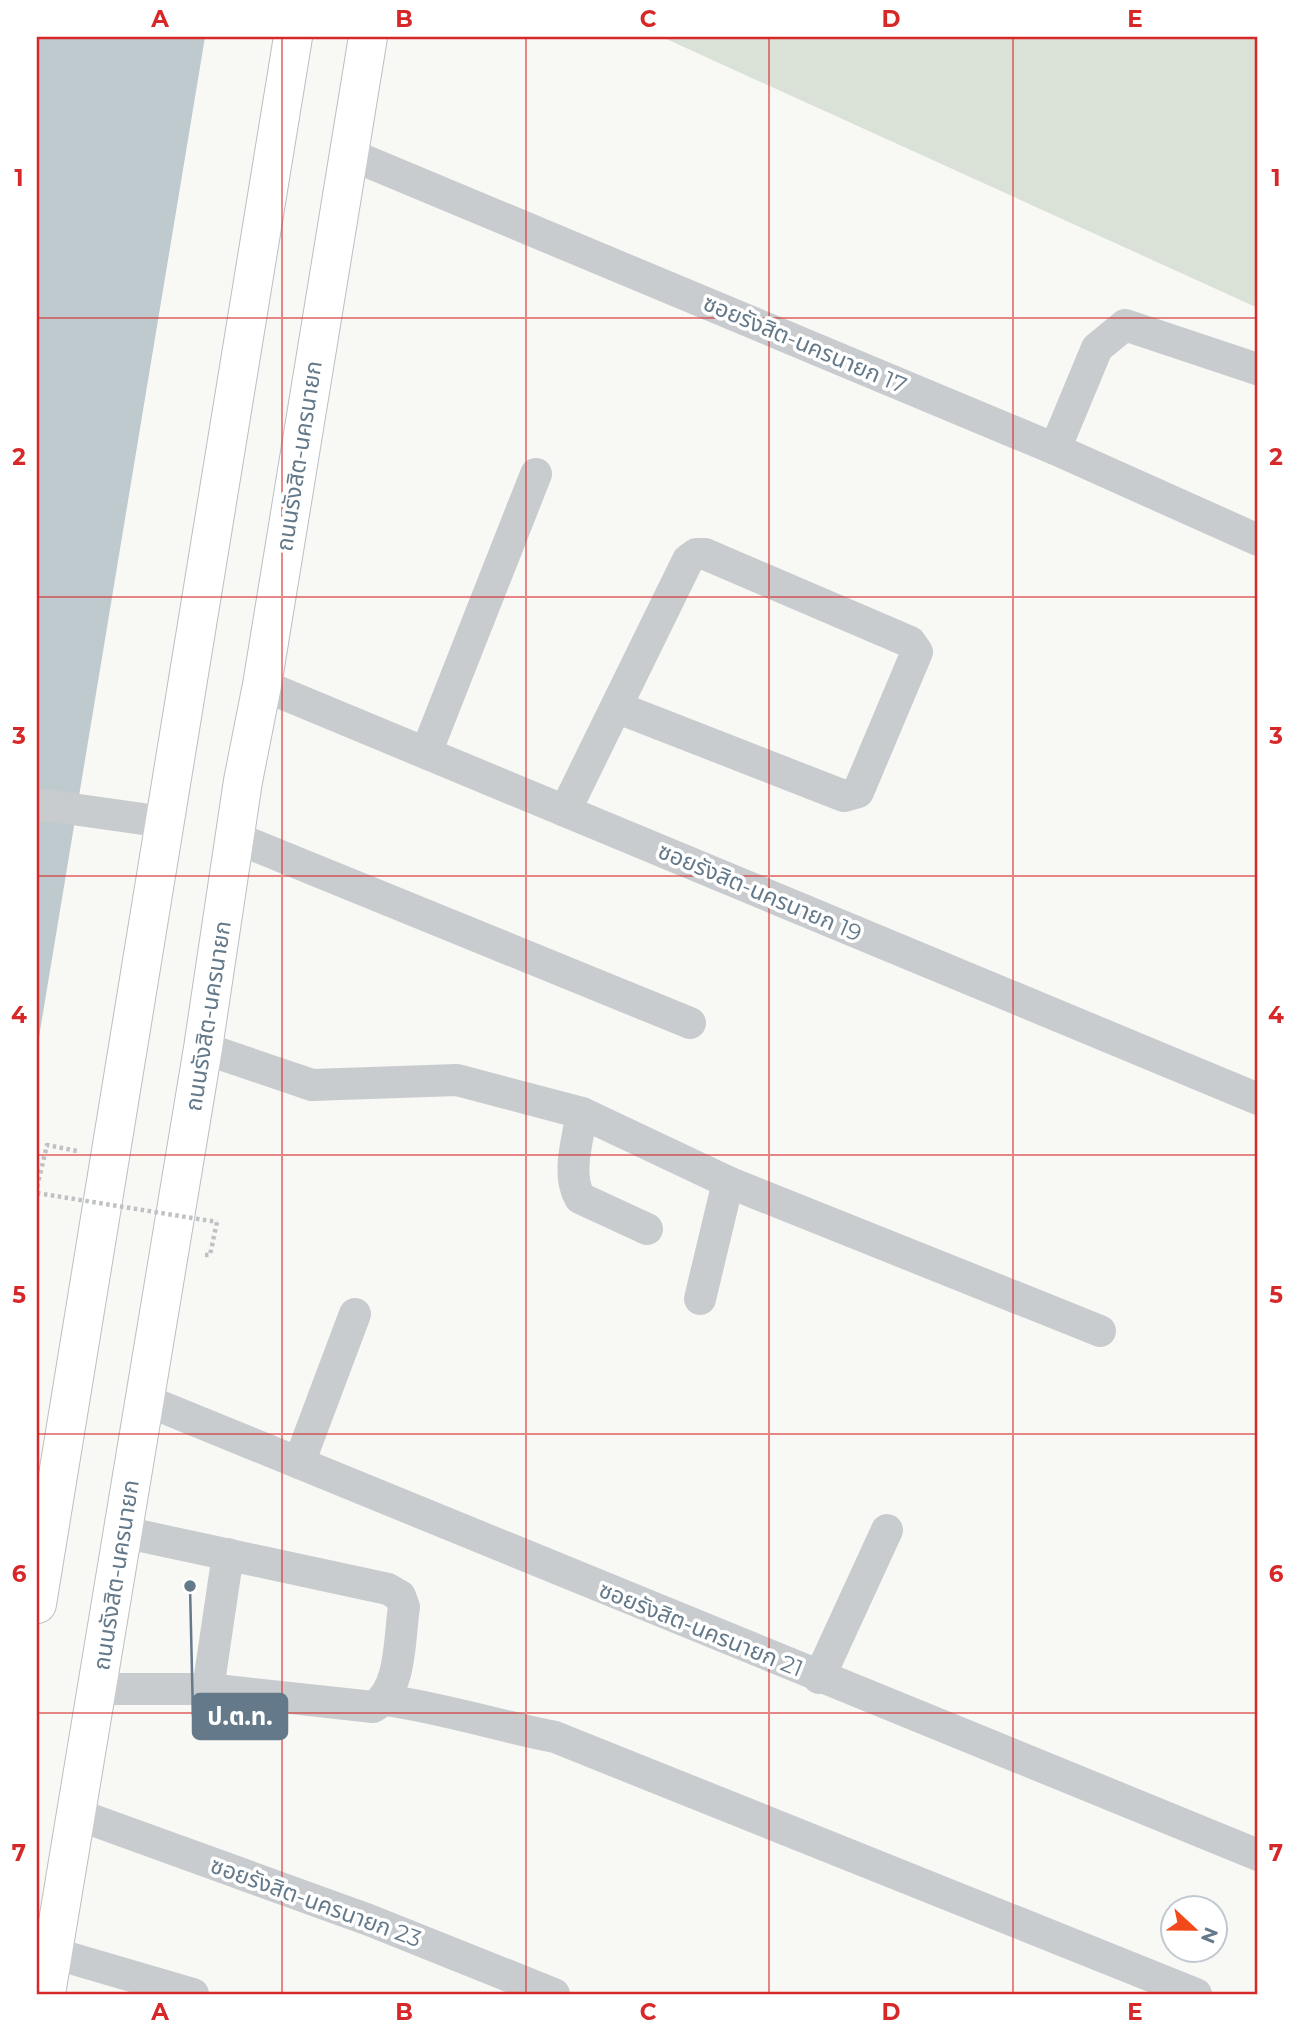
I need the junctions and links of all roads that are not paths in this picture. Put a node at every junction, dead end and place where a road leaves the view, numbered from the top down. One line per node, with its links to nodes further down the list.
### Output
1 (293, 37): 13 (main road)
2 (368, 37): 3 (main road, ถนนรังสิต-นครนายก)
3 (349, 154): 5 (street, ซอยรังสิต-นครนายก 17); 8 (main road, ถนนรังสิต-นครนายก)
4 (1257, 369): 5 (street)
5 (1055, 449): 7 (street, ซอยรังสิต-นครนายก 17)
6 (536, 474): 10 (street)
7 (1258, 540)
8 (262, 685): 10 (street, ซอยรังสิต-นครนายก 19); 14 (main road, ถนนรังสิต-นครนายก)
9 (616, 707): 9 (street); 12 (street)
10 (426, 753): 12 (street, ซอยรังสิต-นครนายก 19)
11 (37, 804): 13 (street)
12 (565, 811): 17 (street, ซอยรังสิต-นครนายก 19)
13 (164, 822): 29 (main road)
14 (236, 838): 15 (street); 16 (main road, ถนนรังสิต-นครนายก)
15 (690, 1023)
16 (203, 1048): 18 (street); 24 (main road, ถนนรังสิต-นครนายก)
17 (1258, 1099)
18 (582, 1113): 19 (street); 20 (street)
19 (728, 1182): 21 (street); 23 (street)
20 (647, 1229)
21 (699, 1299)
22 (355, 1314): 25 (street)
23 (1100, 1331)
24 (145, 1400): 25 (street, ซอยรังสิต-นครนายก 21); 27 (main road, ถนนรังสิต-นครนายก)
25 (299, 1463): 30 (street, ซอยรังสิต-นครนายก 21)
26 (887, 1530): 30 (street)
27 (123, 1532): 28 (street); 31 (main road, ถนนรังสิต-นครนายก)
28 (228, 1555): 32 (street); 33 (street)
29 (37, 1604)
30 (819, 1678): 35 (street, ซอยรังสิต-นครนายก 21)
31 (97, 1689): 32 (street); 34 (main road, ถนนรังสิต-นครนายก)
32 (208, 1689): 33 (street)
33 (385, 1700): 40 (street)
34 (76, 1814): 36 (main road, ถนนรังสิต-นครนายก); 39 (street, ซอยรังสิต-นครนายก 23)
35 (1258, 1855)
36 (53, 1953): 37 (main road, ถนนรังสิต-นครนายก); 38 (street)
37 (46, 1994)
38 (193, 1994)
39 (554, 1994)
40 (1196, 1994)

